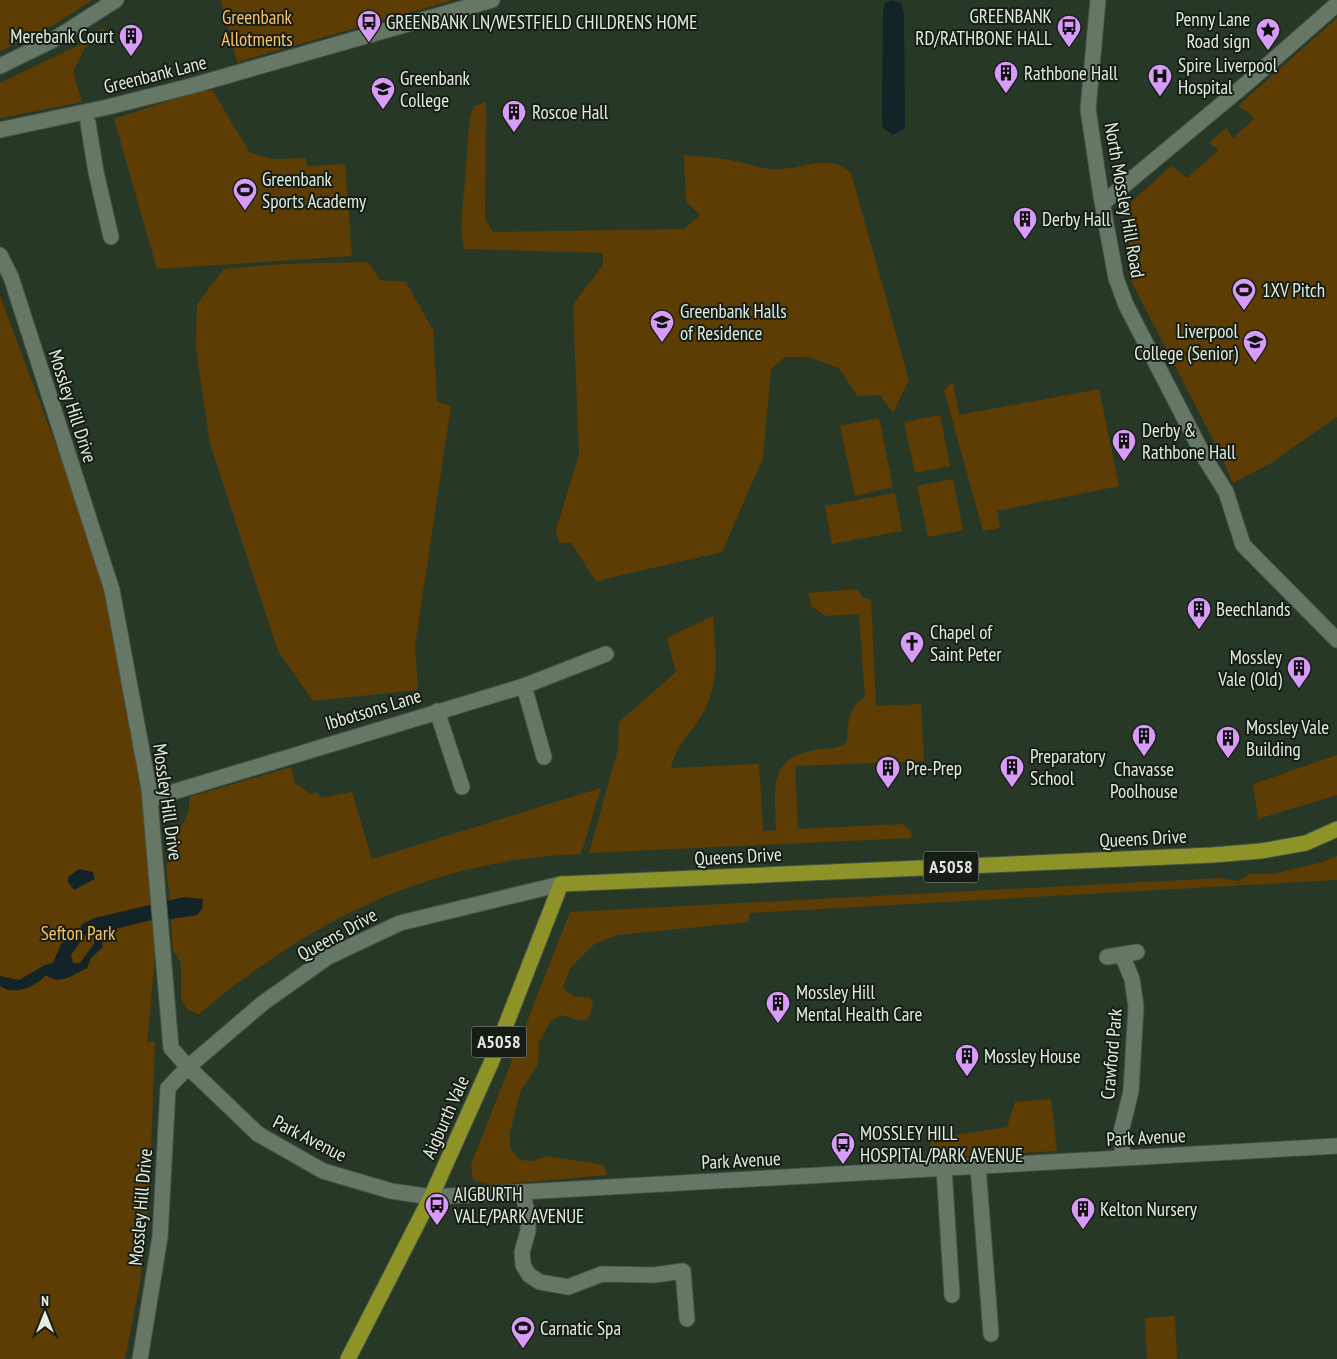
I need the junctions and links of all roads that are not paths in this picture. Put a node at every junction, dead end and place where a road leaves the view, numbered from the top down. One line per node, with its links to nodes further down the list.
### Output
1 (116, 0): 5 (street)
2 (492, 0): 7 (street, Greenbank Lane)
3 (1098, 0): 8 (street, North Mossley Hill Road)
4 (1337, 4): 8 (street)
5 (0, 66)
6 (88, 122): 9 (street)
7 (0, 130)
8 (1103, 203): 11 (street, North Mossley Hill Road)
9 (111, 237)
10 (0, 255): 17 (street, Mossley Hill Drive)
11 (1337, 640)
12 (606, 654): 13 (street, Ibbotsons Lane)
13 (524, 686): 14 (street, Ibbotsons Lane); 15 (street)
14 (437, 711): 16 (street); 17 (street, Ibbotsons Lane)
15 (544, 757)
16 (462, 787)
17 (150, 799): 21 (street, Mossley Hill Drive)
18 (1337, 829): 19 (main road, Queens Drive / A5058)
19 (560, 884): 21 (street, Queens Drive); 27 (main road, Aigburth Vale / A5058)
20 (1107, 957): 23 (street, Crawford Park)
21 (188, 1067): 27 (street, Park Avenue); 31 (street, Mossley Hill Drive)
22 (1337, 1146): 23 (street, Park Avenue)
23 (1123, 1158): 24 (street, Park Avenue)
24 (978, 1166): 25 (street, Park Avenue); 30 (street)
25 (944, 1168): 26 (street, Park Avenue); 28 (street)
26 (522, 1192): 27 (street, Park Avenue); 29 (street)
27 (431, 1197): 32 (main road, Aigburth Vale / A5058)
28 (952, 1295)
29 (687, 1319)
30 (991, 1334)
31 (140, 1359)
32 (348, 1359)

